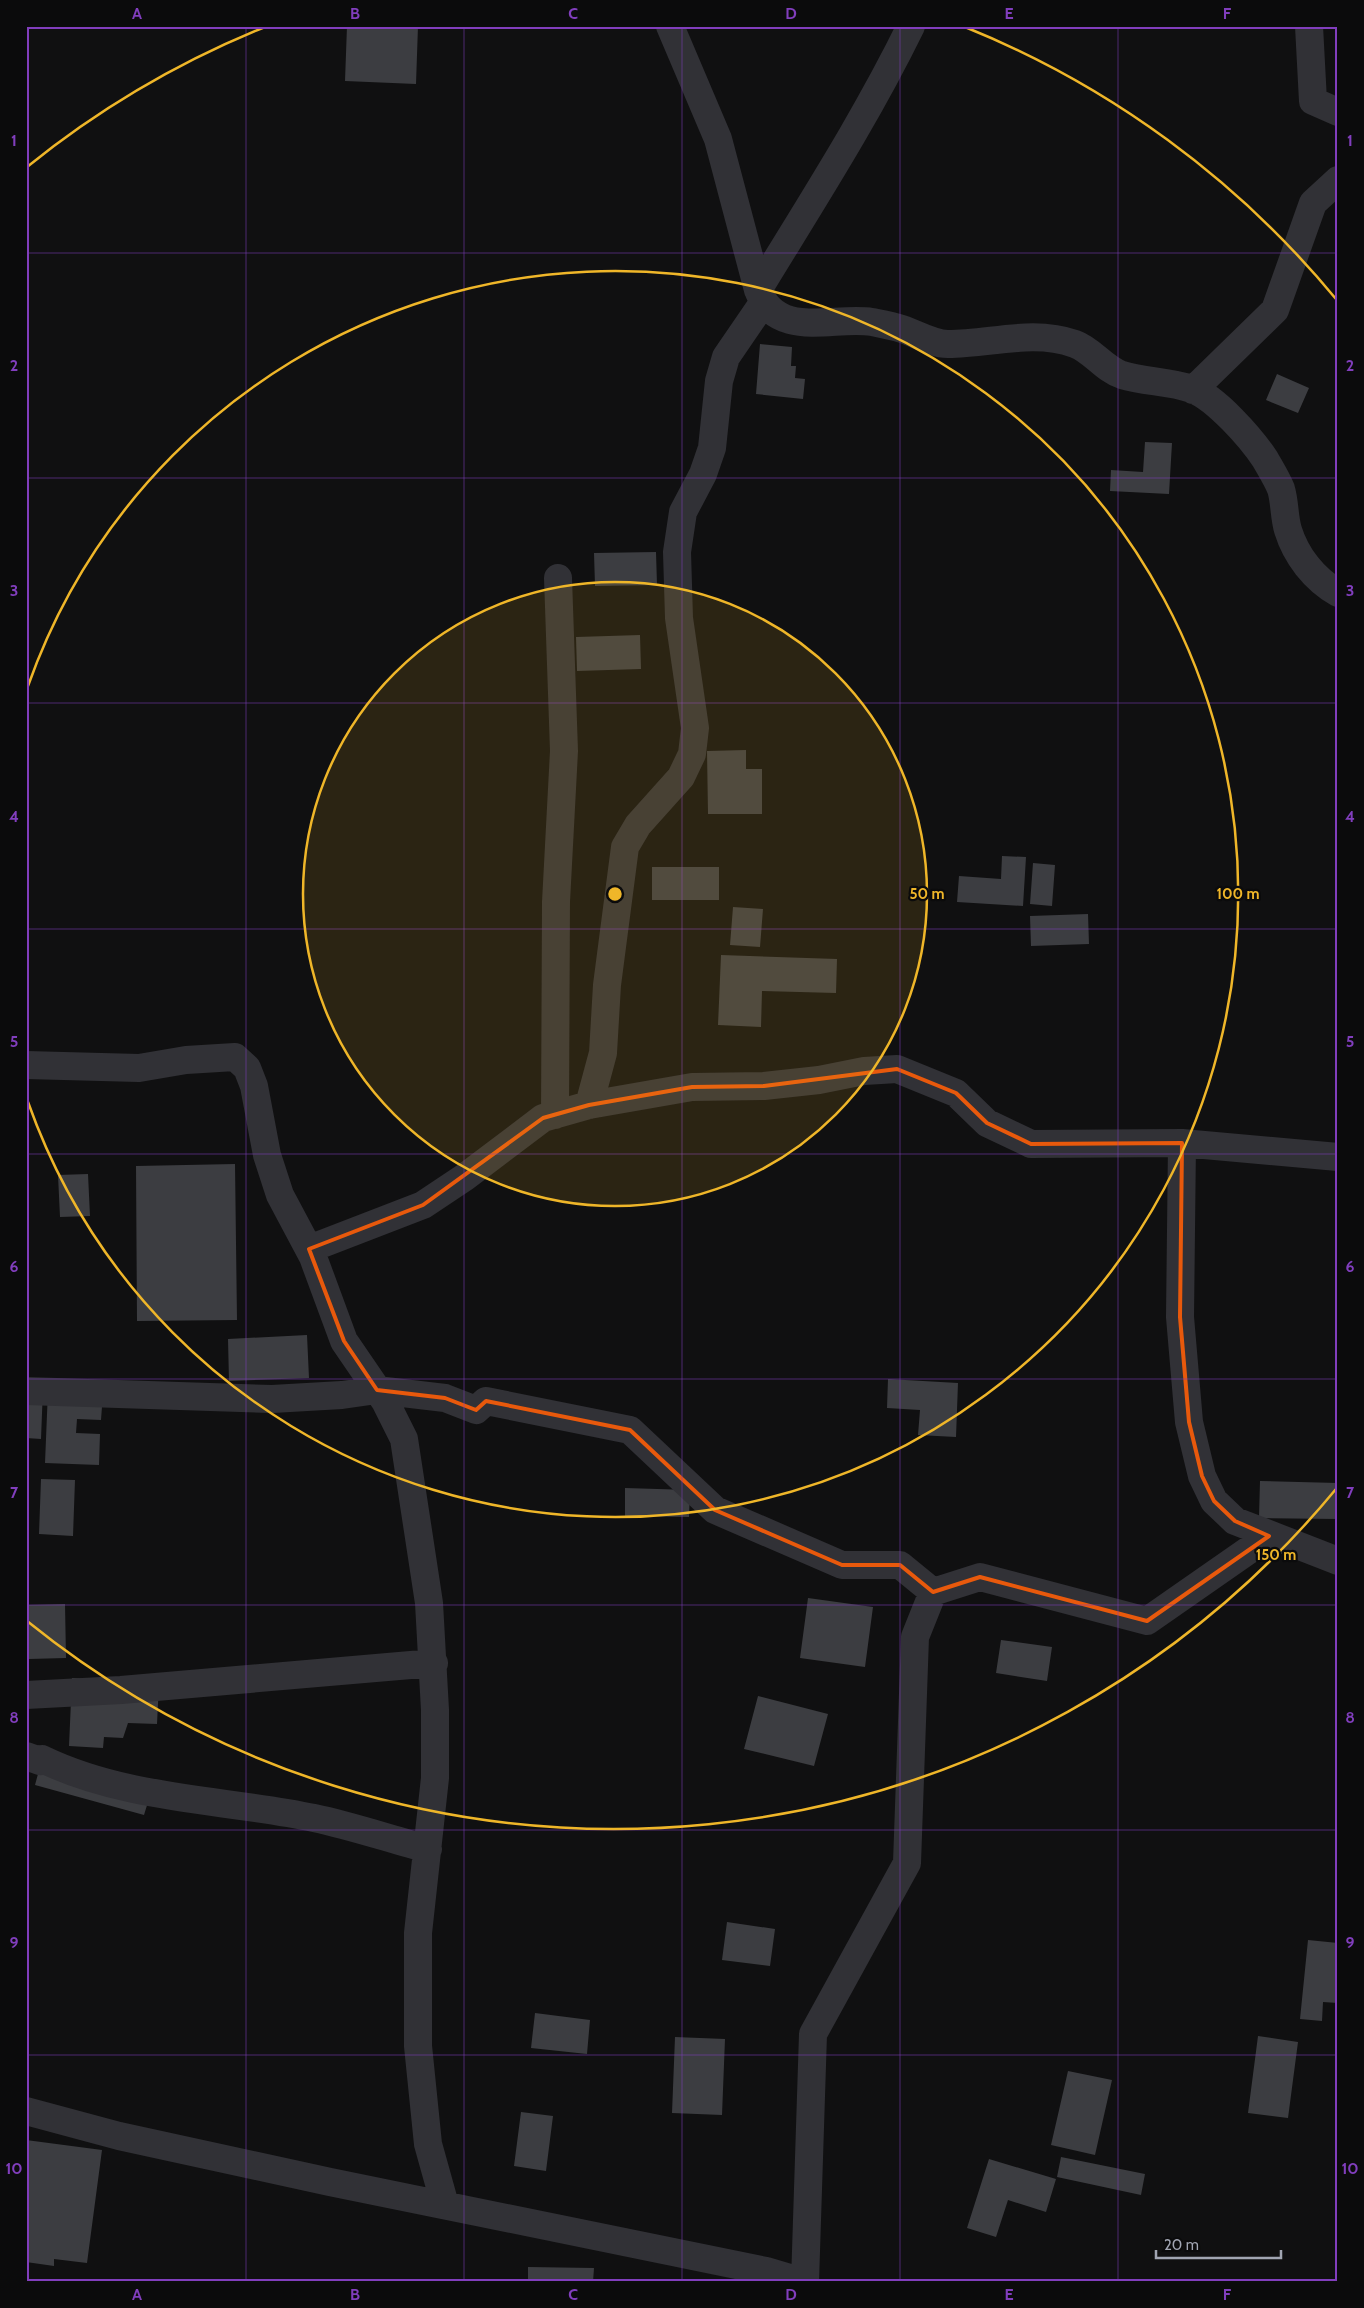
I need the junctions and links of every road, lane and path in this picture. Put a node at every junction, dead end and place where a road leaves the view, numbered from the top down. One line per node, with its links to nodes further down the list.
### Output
1 (670, 26): 6 (street)
2 (911, 26): 6 (street)
3 (1308, 26): 4 (street)
4 (1338, 112)
5 (1338, 180): 7 (street)
6 (761, 297): 7 (street); 11 (street)
7 (1193, 390): 9 (street)
8 (558, 578): 12 (street)
9 (1338, 593)
10 (26, 1065): 15 (street)
11 (589, 1105): 12 (street); 13 (street)
12 (555, 1115): 15 (street)
13 (1182, 1143): 14 (street); 18 (street)
14 (1338, 1157)
15 (309, 1249): 16 (street)
16 (377, 1390): 17 (street); 20 (street); 21 (street)
17 (26, 1391)
18 (1269, 1536): 19 (street); 20 (street)
19 (1338, 1561)
20 (933, 1592): 28 (street)
21 (434, 1663): 22 (street); 24 (street)
22 (26, 1695)
23 (26, 1756): 24 (street)
24 (428, 1849): 26 (street)
25 (26, 2112): 26 (street)
26 (445, 2205): 27 (street)
27 (727, 2272): 28 (street)
28 (804, 2282)

